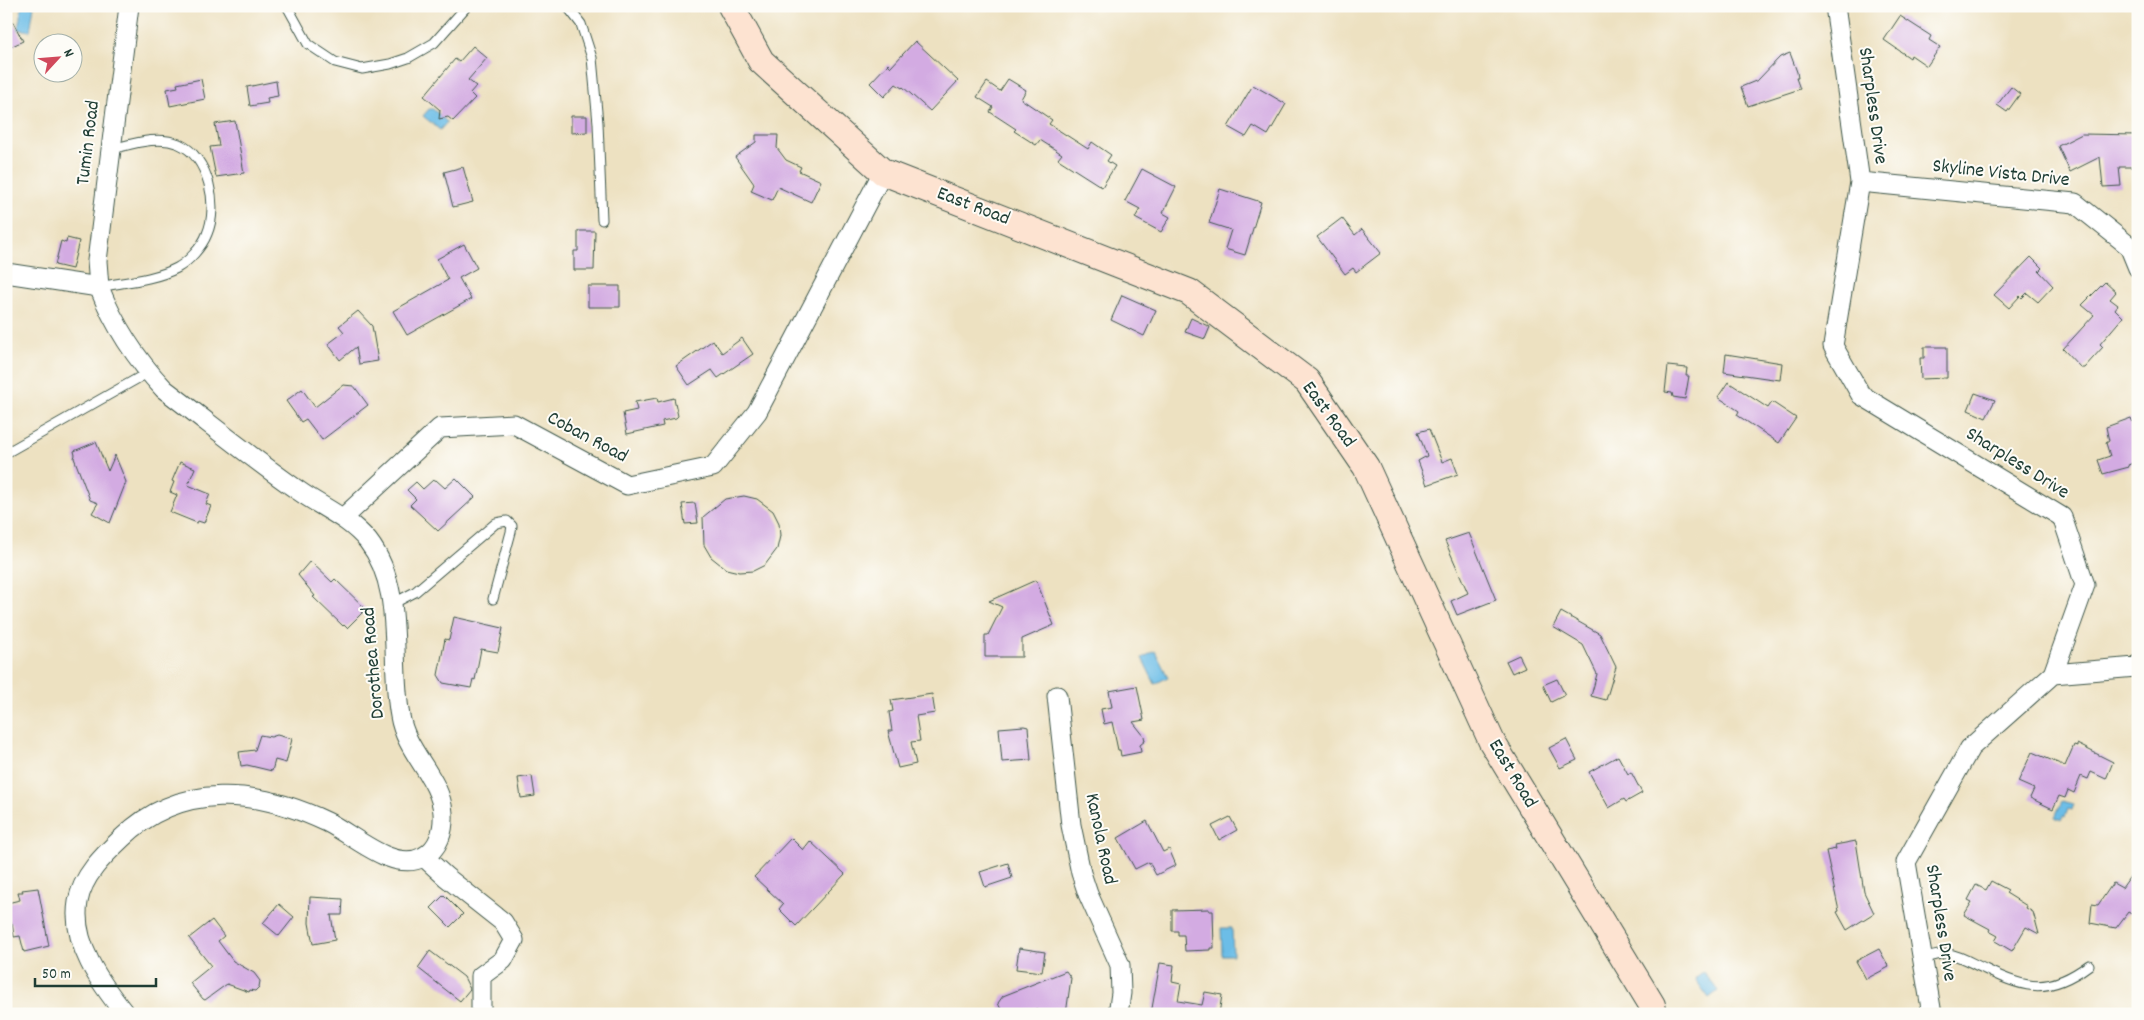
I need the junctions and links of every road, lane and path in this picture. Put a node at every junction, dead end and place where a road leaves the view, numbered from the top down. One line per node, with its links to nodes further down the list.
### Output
1 (129, 6): 7 (street, Tumin Road)
2 (287, 6): 3 (lane)
3 (467, 6)
4 (567, 6): 10 (lane)
5 (731, 6): 8 (street, East Road)
6 (1835, 6): 9 (street, Sharpless Drive)
7 (111, 149): 13 (street, Tumin Road); 13 (lane)
8 (882, 172): 16 (street, Coban Road); 28 (street, East Road)
9 (1860, 182): 11 (street, Skyline Vista Drive); 20 (street, Sharpless Drive)
10 (602, 220)
11 (2138, 268)
12 (6, 273): 13 (street)
13 (99, 286): 14 (street, Dorothea Road)
14 (148, 372): 15 (lane); 16 (street, Dorothea Road)
15 (6, 453)
16 (343, 518): 18 (street, Dorothea Road)
17 (493, 599): 18 (lane)
18 (391, 604): 22 (street, Dorothea Road)
19 (2138, 665): 20 (street)
20 (2053, 674): 23 (street, Sharpless Drive)
21 (1057, 696): 27 (street, Kanola Road)
22 (424, 857): 25 (street); 26 (street)
23 (1922, 959): 24 (lane); 29 (street, Sharpless Drive)
24 (2089, 965)
25 (125, 1014)
26 (481, 1014)
27 (1118, 1014)
28 (1654, 1014)
29 (1932, 1014)

